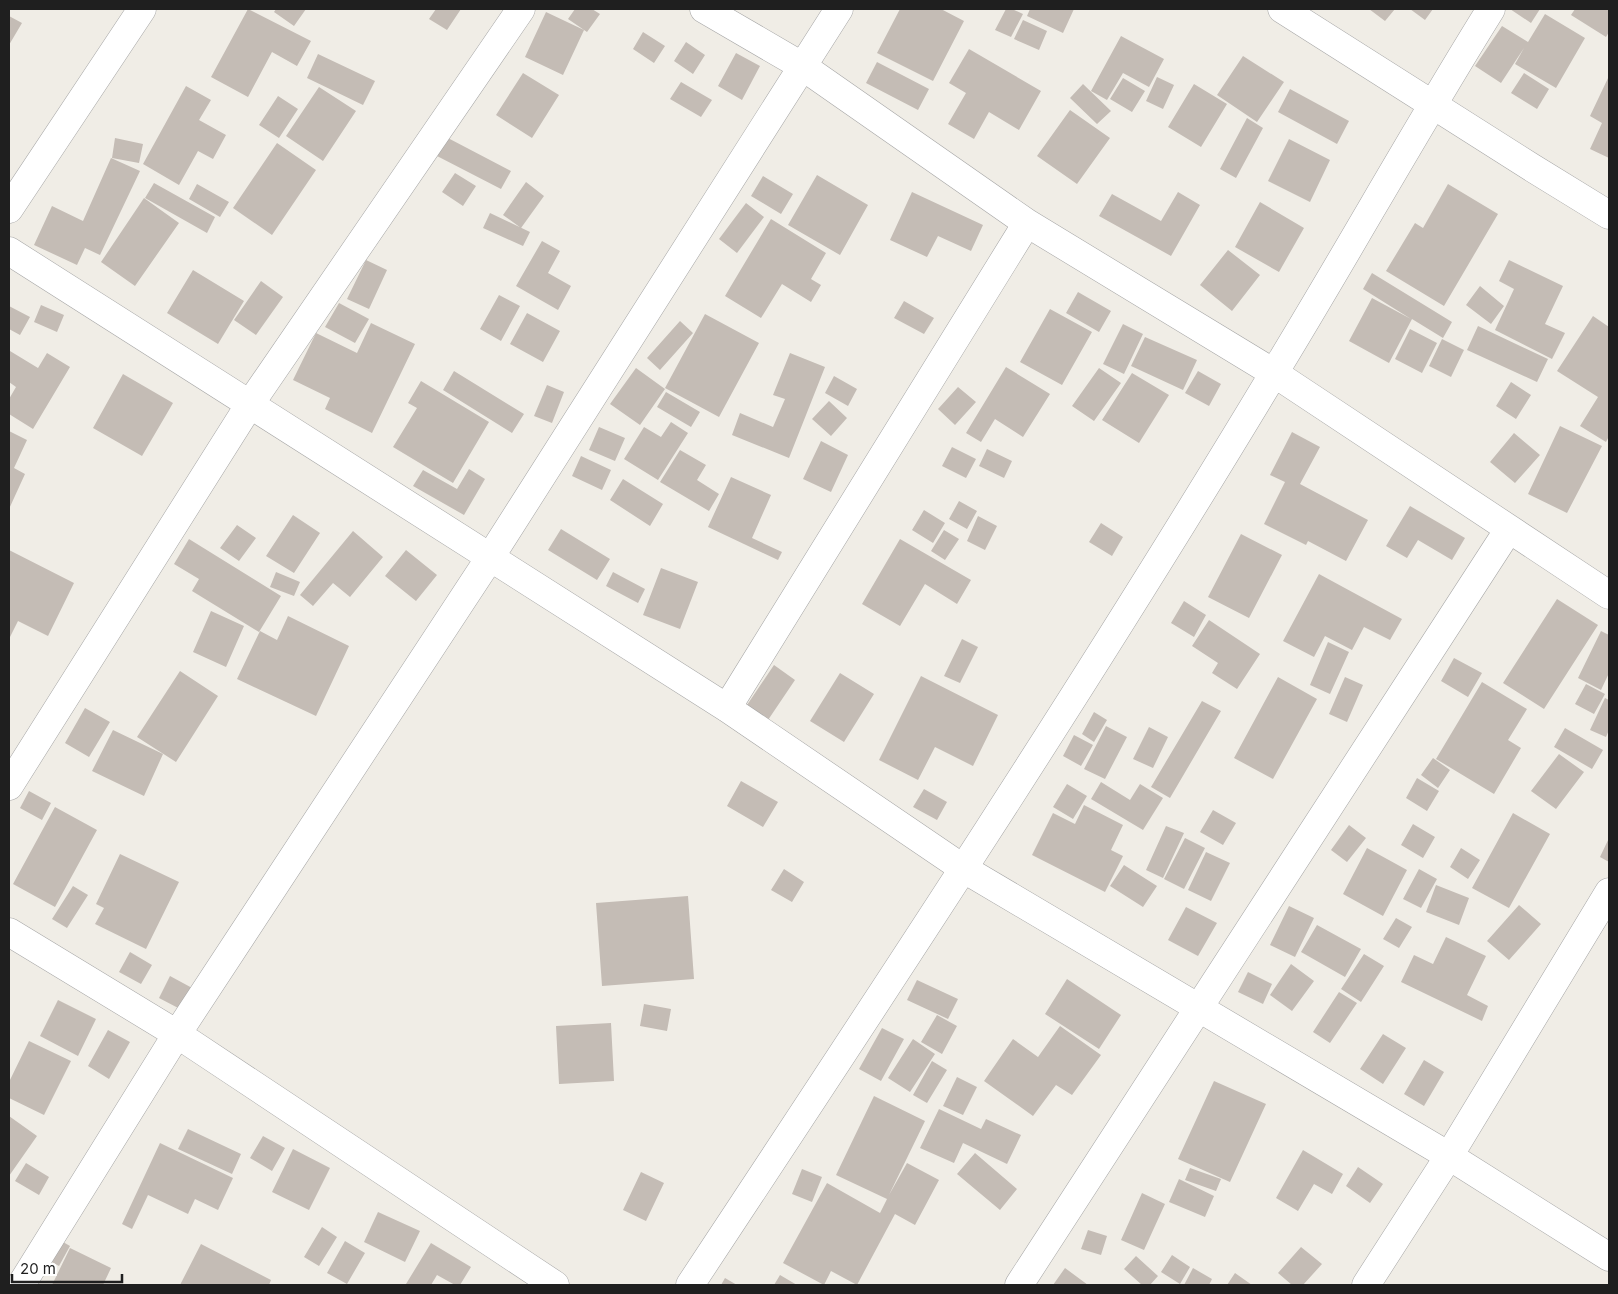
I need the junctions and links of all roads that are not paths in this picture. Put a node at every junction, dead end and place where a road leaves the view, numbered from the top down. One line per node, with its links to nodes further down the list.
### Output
1 (142, 9): 9 (street)
2 (521, 9): 14 (street)
3 (704, 9): 7 (street)
4 (839, 9): 7 (street)
5 (1282, 9): 8 (street)
6 (1491, 9): 8 (street)
7 (802, 66): 11 (street); 16 (street)
8 (1432, 104): 10 (street); 13 (street)
9 (9, 209)
10 (1609, 214)
11 (1027, 223): 13 (street); 18 (street)
12 (9, 252): 14 (street)
13 (1274, 374): 15 (street); 20 (street)
14 (250, 404): 16 (street); 19 (street)
15 (1509, 528): 17 (street); 23 (street)
16 (491, 556): 18 (street); 24 (street)
17 (1609, 595)
18 (727, 708): 20 (street)
19 (9, 786)
20 (964, 869): 23 (street); 29 (street)
21 (1609, 892): 25 (street)
22 (9, 932): 24 (street)
23 (1198, 1008): 25 (street); 30 (street)
24 (177, 1034): 27 (street); 28 (street)
25 (1449, 1156): 26 (street); 31 (street)
26 (1609, 1256)
27 (21, 1285)
28 (555, 1285)
29 (690, 1285)
30 (1019, 1285)
31 (1366, 1285)

